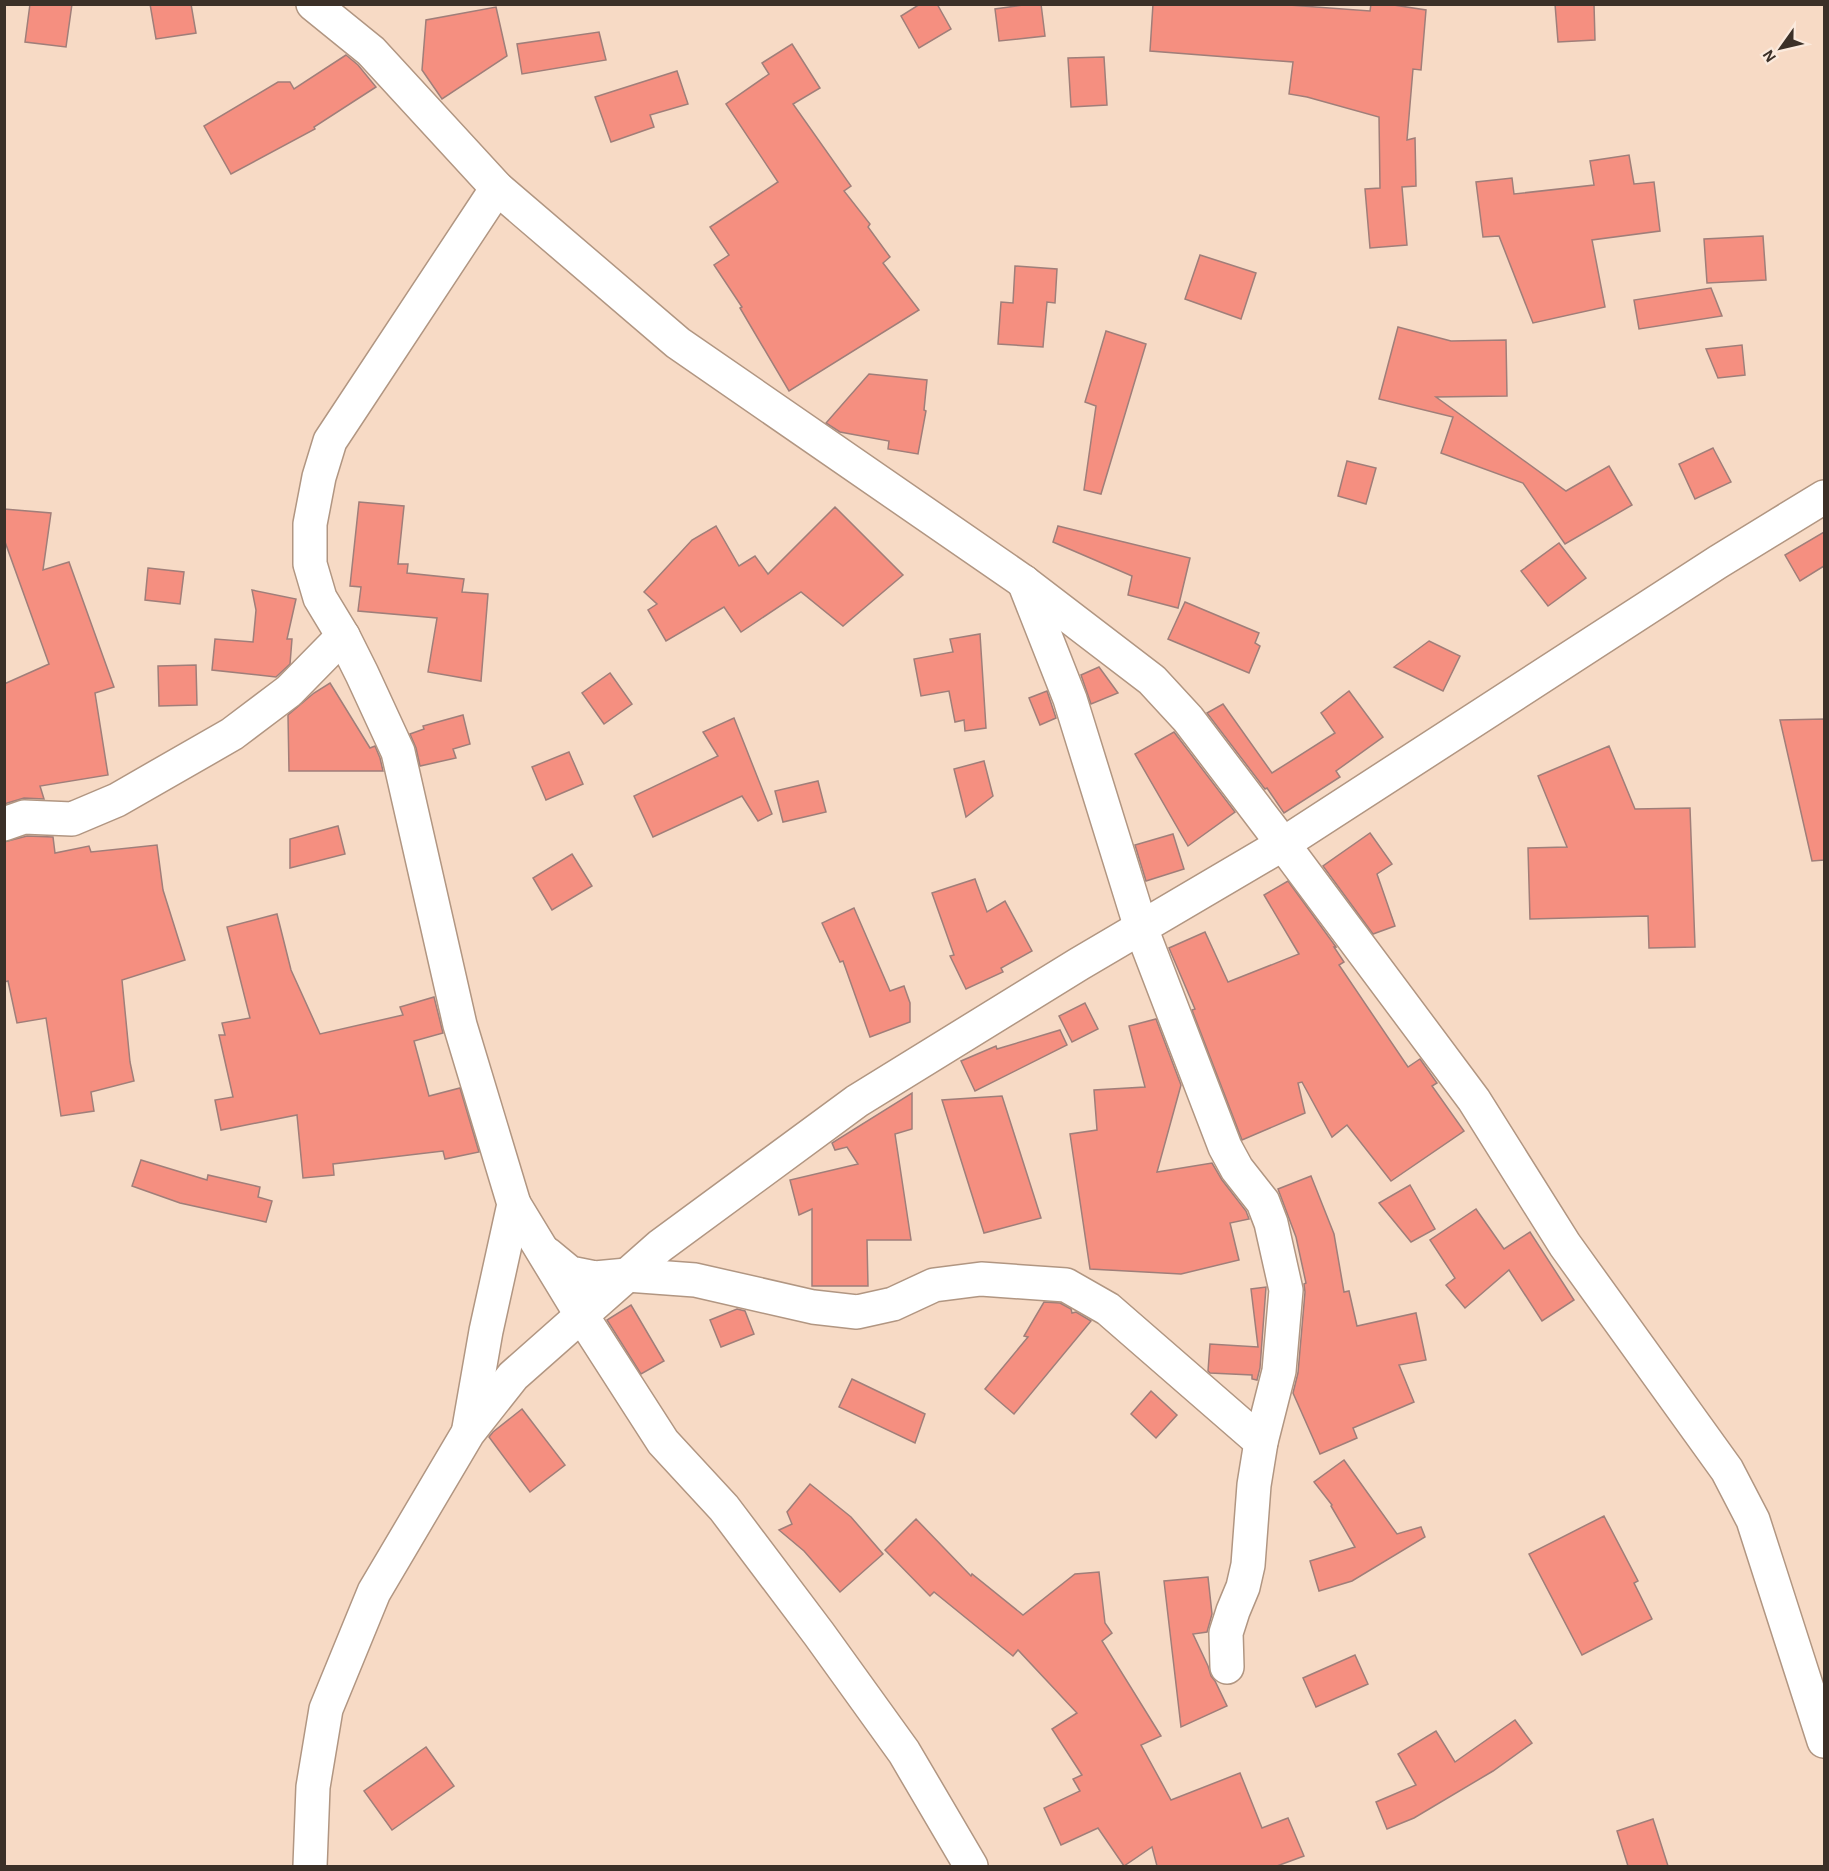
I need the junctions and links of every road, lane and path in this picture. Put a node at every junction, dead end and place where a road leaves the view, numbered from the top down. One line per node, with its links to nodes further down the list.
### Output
1 (313, 4): 2 (street)
2 (497, 188): 4 (street); 5 (street)
3 (1824, 497): 7 (street)
4 (1024, 582): 7 (street); 8 (street)
5 (343, 636): 6 (street); 9 (street)
6 (4, 824)
7 (1283, 844): 8 (street); 16 (street)
8 (1141, 927): 11 (street); 14 (street)
9 (514, 1204): 10 (street); 13 (street)
10 (540, 1247): 11 (street); 12 (street)
11 (627, 1275): 12 (street); 14 (street)
12 (582, 1316): 13 (street); 18 (street)
13 (468, 1433): 17 (street)
14 (1261, 1442): 15 (street)
15 (1227, 1667)
16 (1824, 1741)
17 (310, 1866)
18 (971, 1866)

